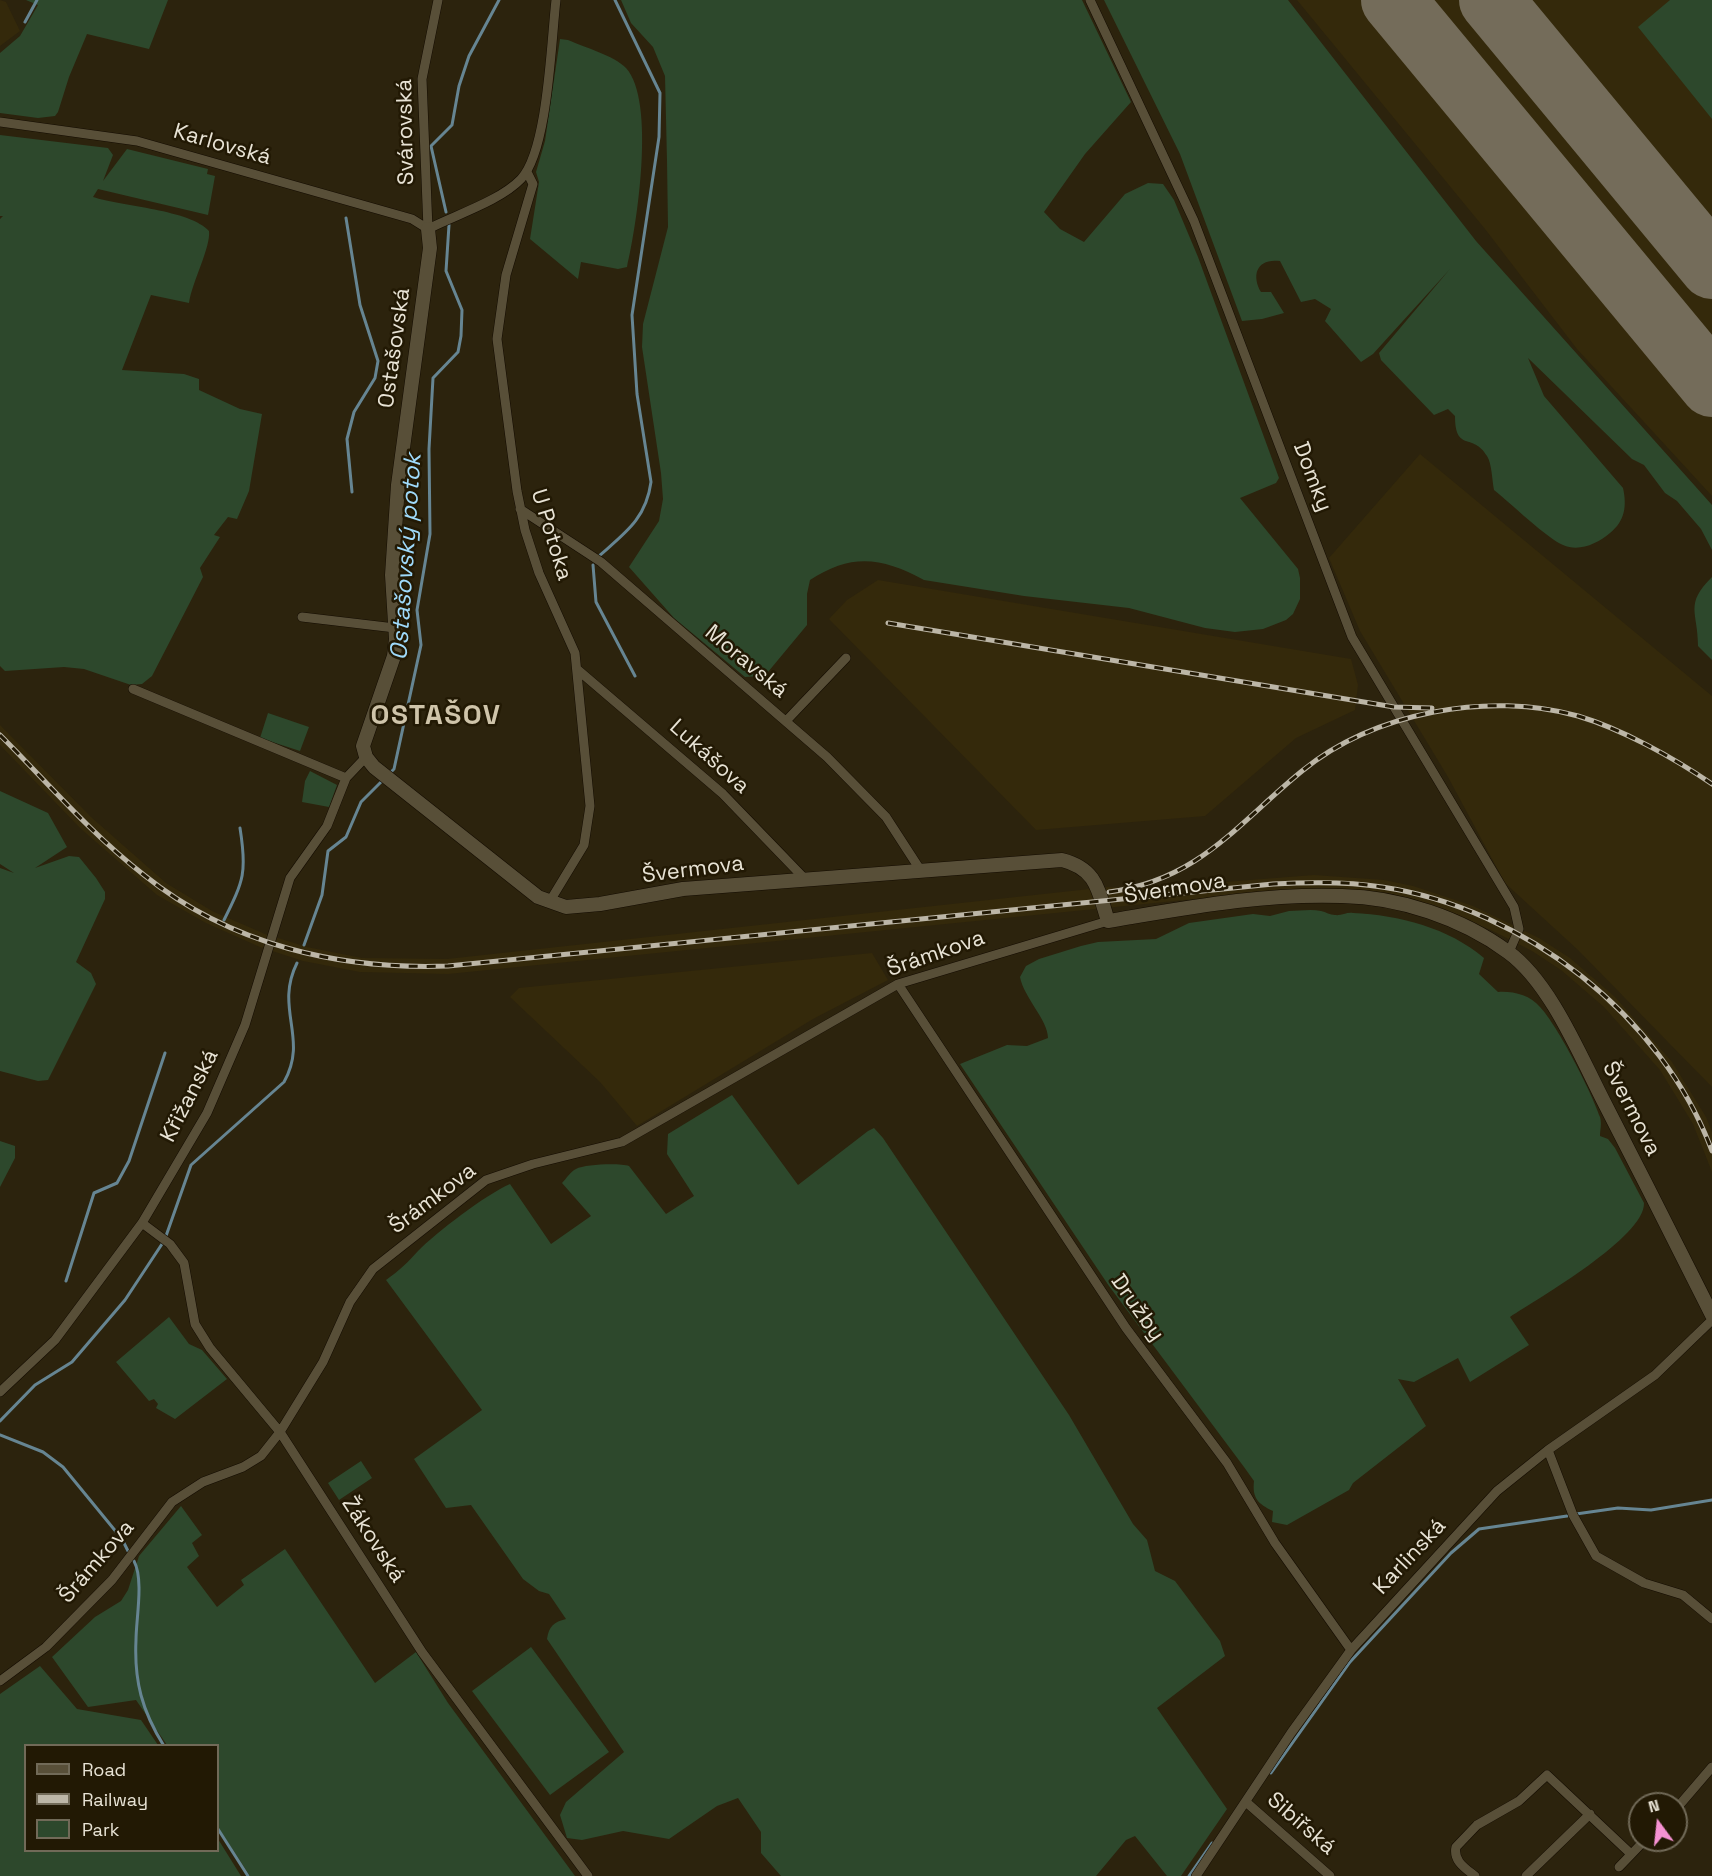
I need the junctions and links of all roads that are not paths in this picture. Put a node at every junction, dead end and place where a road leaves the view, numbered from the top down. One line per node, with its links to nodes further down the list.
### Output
1 (438, 0): 6 (street, Svárovská)
2 (556, 0): 5 (street)
3 (1090, 0): 20 (street, Domky)
4 (0, 122): 6 (street, Karlovská)
5 (527, 172): 6 (street); 7 (street, U Potoka)
6 (428, 229): 9 (street, Ostašovská)
7 (520, 509): 11 (street, U Potoka); 13 (street, Moravská)
8 (302, 617): 9 (street)
9 (395, 628): 14 (street, Ostašovská)
10 (846, 658): 13 (street)
11 (578, 670): 17 (street, Lukášova); 18 (street, U Potoka)
12 (133, 689): 15 (street)
13 (786, 721): 16 (street, Moravská)
14 (366, 757): 15 (street, Křižanská); 18 (street, Švermova)
15 (346, 778): 22 (street, Křižanská)
16 (921, 871): 17 (street, Švermova); 19 (street, Švermova)
17 (806, 880): 18 (street, Švermova)
18 (550, 902)
19 (1108, 921): 20 (street, Švermova); 21 (street, Šrámkova)
20 (1509, 952): 23 (street, Švermova)
21 (898, 984): 26 (street, Šrámkova); 29 (street, Družby)
22 (142, 1223): 25 (street, Křižanská); 26 (street, Žákovská)
23 (1712, 1315)
24 (1712, 1320): 27 (street, Karlinská)
25 (0, 1392)
26 (280, 1432): 30 (street, Šrámkova); 39 (street, Žákovská)
27 (1548, 1450): 28 (street); 29 (street, Karlinská)
28 (1712, 1619)
29 (1351, 1650): 35 (street, Karlinská)
30 (0, 1681)
31 (1539, 1767): 33 (street)
32 (1712, 1767): 34 (street)
33 (1547, 1775): 36 (street); 42 (street)
34 (1688, 1795)
35 (1246, 1802): 40 (street, Karlinská); 41 (street, Sibiřská)
36 (1590, 1814): 37 (street); 43 (street)
37 (1631, 1854): 38 (street)
38 (1618, 1867)
39 (588, 1876)
40 (1196, 1876)
41 (1330, 1876)
42 (1475, 1876)
43 (1526, 1876)

